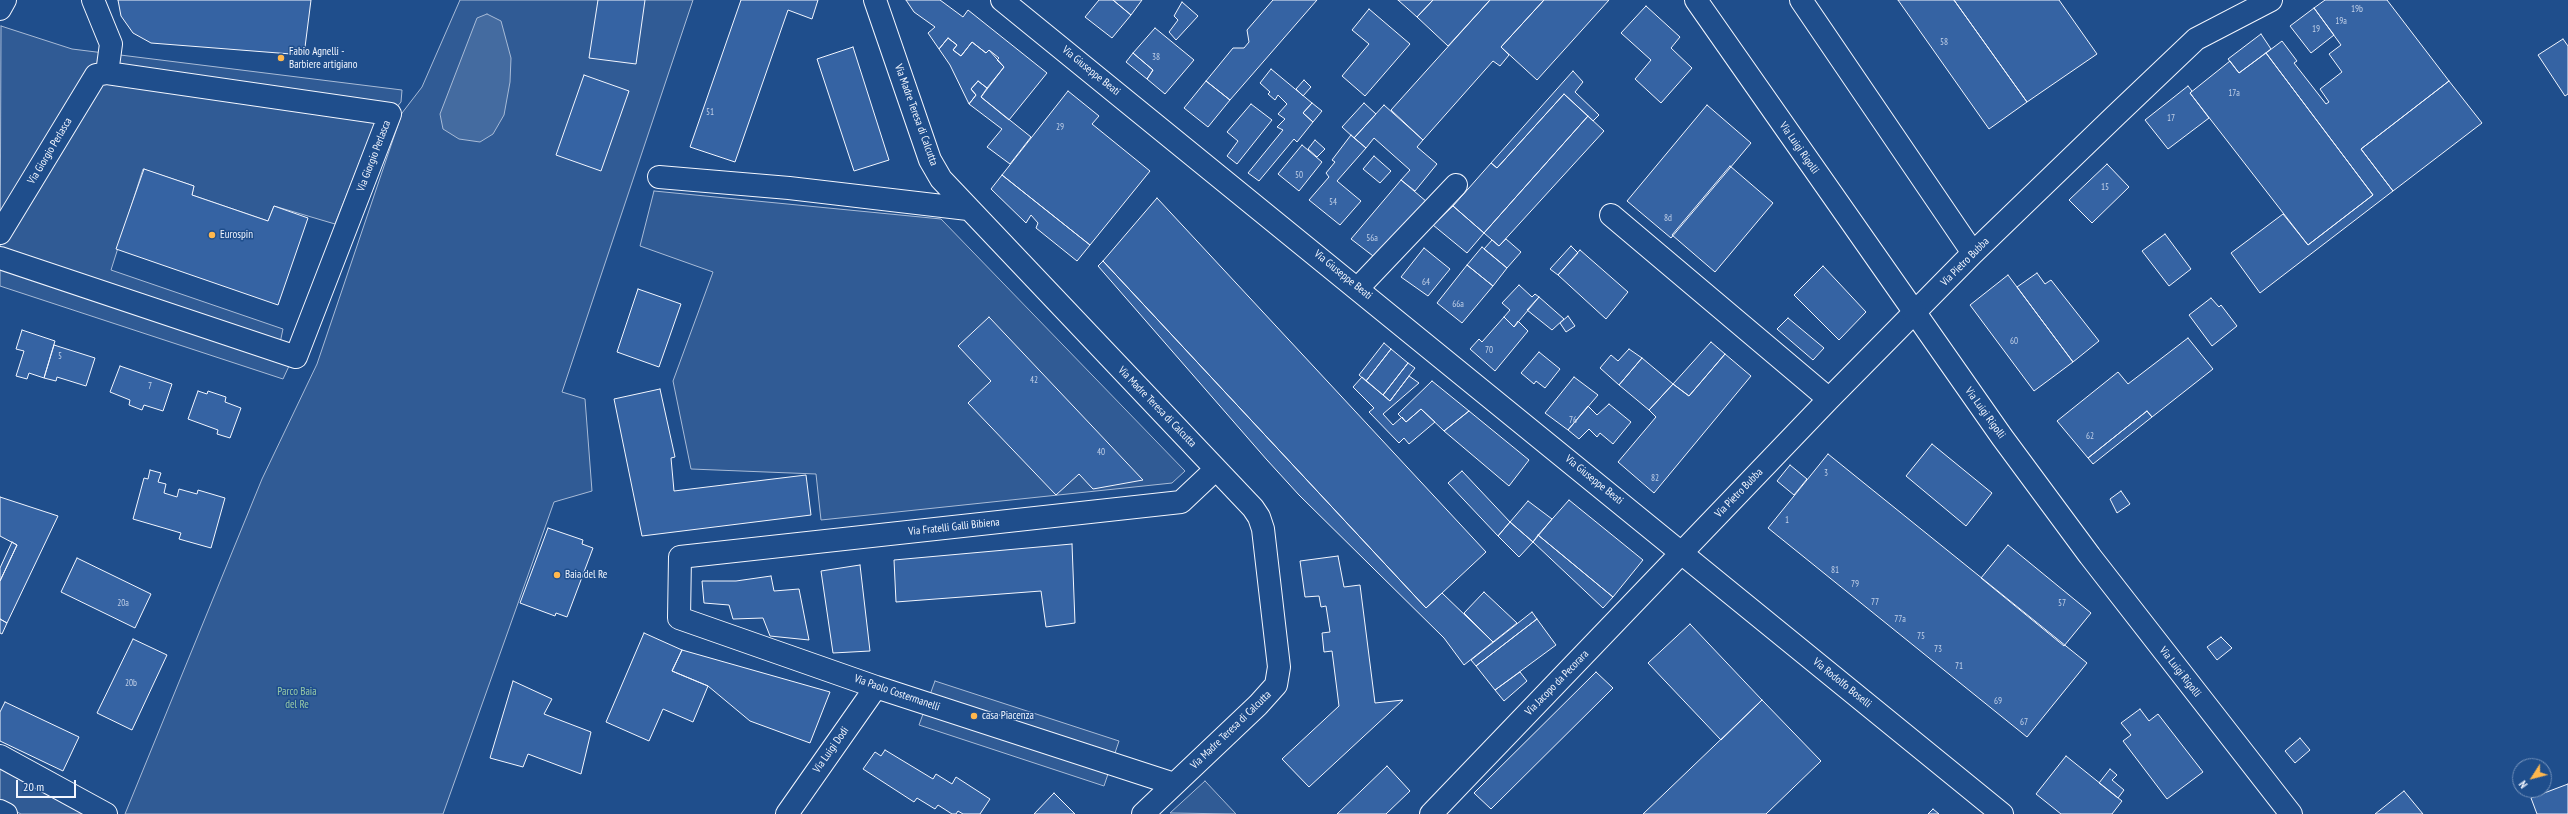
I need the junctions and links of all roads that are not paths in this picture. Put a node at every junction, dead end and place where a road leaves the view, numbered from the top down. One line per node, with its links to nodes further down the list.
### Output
1 (6, 0): 8 (street)
2 (93, 0): 9 (street)
3 (875, 0): 12 (street, Via Madre Teresa di Calcutta)
4 (1002, 0): 17 (street, Via Giuseppe Beati)
5 (1696, 0): 18 (street, Via Luigi Rigolli)
6 (1801, 0): 15 (street)
7 (2272, 0): 15 (street, Via Pietro Bubba)
8 (0, 9)
9 (107, 73): 14 (street, Via Giorgio Perlasca); 16 (street, Via Giorgio Perlasca)
10 (660, 177): 12 (street)
11 (1456, 185): 17 (street)
12 (968, 209): 20 (street, Via Madre Teresa di Calcutta)
13 (1611, 215): 19 (street)
14 (0, 233)
15 (1973, 254): 18 (street, Via Pietro Bubba)
16 (0, 258)
17 (1358, 288): 21 (street, Via Giuseppe Beati)
18 (1914, 313): 19 (street, Via Pietro Bubba); 33 (street, Via Luigi Rigolli)
19 (1829, 399): 21 (street, Via Pietro Bubba)
20 (1216, 469): 22 (street, Via Fratelli Galli Bibiena); 25 (street, Via Madre Teresa di Calcutta)
21 (1682, 552): 31 (street, Via Jacopo da Pecorara); 32 (street, Via Rodolfo Boselli)
22 (680, 557): 23 (street, Via Paolo Costermanelli)
23 (876, 687): 25 (street, Via Paolo Costermanelli); 29 (street, Via Luigi Dodi)
24 (0, 756): 28 (street)
25 (1174, 784): 30 (street, Via Madre Teresa di Calcutta)
26 (0, 811): 27 (street)
27 (6, 814)
28 (106, 814)
29 (787, 814)
30 (1143, 814)
31 (1431, 814)
32 (2002, 814)
33 (2291, 814)

